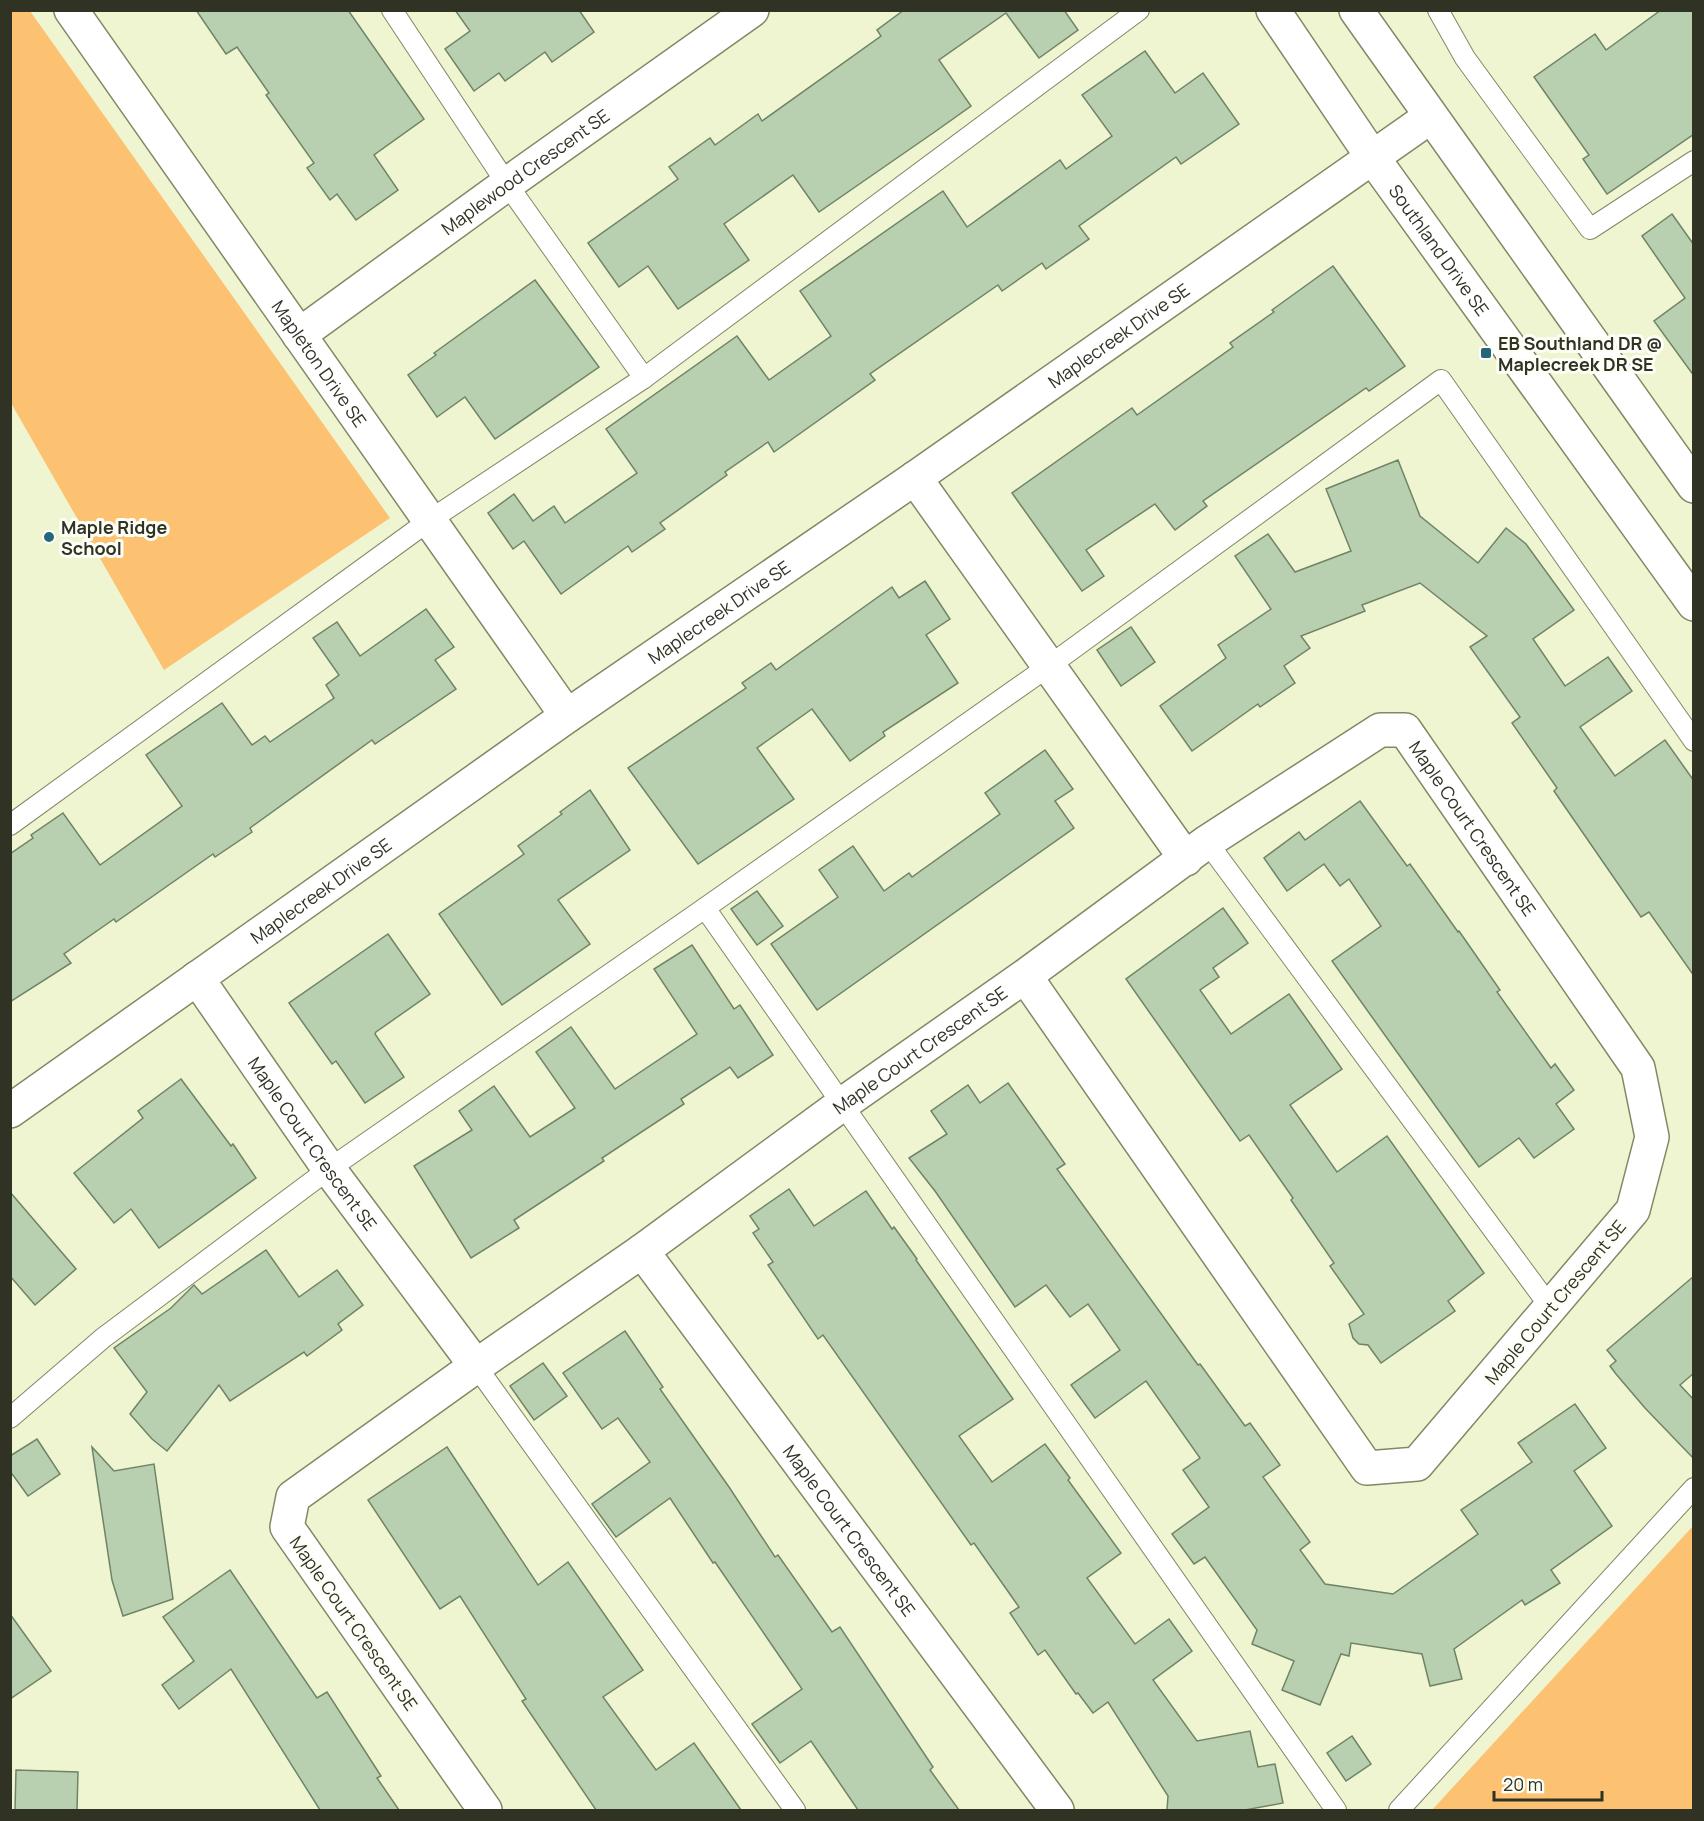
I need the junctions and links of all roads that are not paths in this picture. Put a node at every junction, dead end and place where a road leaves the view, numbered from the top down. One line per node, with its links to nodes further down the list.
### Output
1 (71, 10): 12 (street, Mapleton Drive SE)
2 (392, 10): 11 (lane)
3 (752, 10): 11 (street, Maplewood Crescent SE)
4 (1139, 10): 13 (lane)
5 (1273, 10): 9 (street, Southland Drive SE)
6 (1356, 10): 8 (street)
7 (1438, 10): 10 (lane)
8 (1430, 117): 9 (street, Maplecreek Drive SE); 15 (street)
9 (1373, 158): 14 (street, Maplecreek Drive SE); 17 (street, Southland Drive SE)
10 (1694, 161)
11 (507, 184): 12 (street, Maplewood Crescent SE); 13 (lane)
12 (299, 335): 16 (street, Mapleton Drive SE)
13 (644, 378): 16 (lane)
14 (915, 478): 18 (street); 19 (street, Maplecreek Drive SE)
15 (1694, 486)
16 (430, 520): 19 (street, Mapleton Drive SE); 21 (lane)
17 (1694, 604)
18 (1049, 666): 20 (lane); 22 (street); 23 (lane)
19 (567, 716): 25 (street, Maplecreek Drive SE)
20 (1694, 741)
21 (10, 825)
22 (1197, 850): 24 (street, Maple Court Crescent SE); 30 (lane); 30 (street, Maple Court Crescent SE)
23 (705, 908): 26 (lane); 28 (lane)
24 (1025, 976): 26 (street, Maple Court Crescent SE); 30 (street, Maple Court Crescent SE)
25 (197, 978): 27 (street, Maplecreek Drive SE); 28 (street, Maple Court Crescent SE)
26 (841, 1105): 29 (street, Maple Court Crescent SE); 37 (lane)
27 (10, 1111)
28 (329, 1169): 31 (street, Maple Court Crescent SE); 32 (lane)
29 (642, 1251): 31 (street, Maple Court Crescent SE); 36 (street, Maple Court Crescent SE)
30 (1551, 1308)
31 (476, 1366): 34 (street, Maple Court Crescent SE); 35 (lane)
32 (10, 1418)
33 (1694, 1488): 38 (lane)
34 (485, 1810)
35 (795, 1810)
36 (1057, 1810)
37 (1336, 1810)
38 (1399, 1810)

